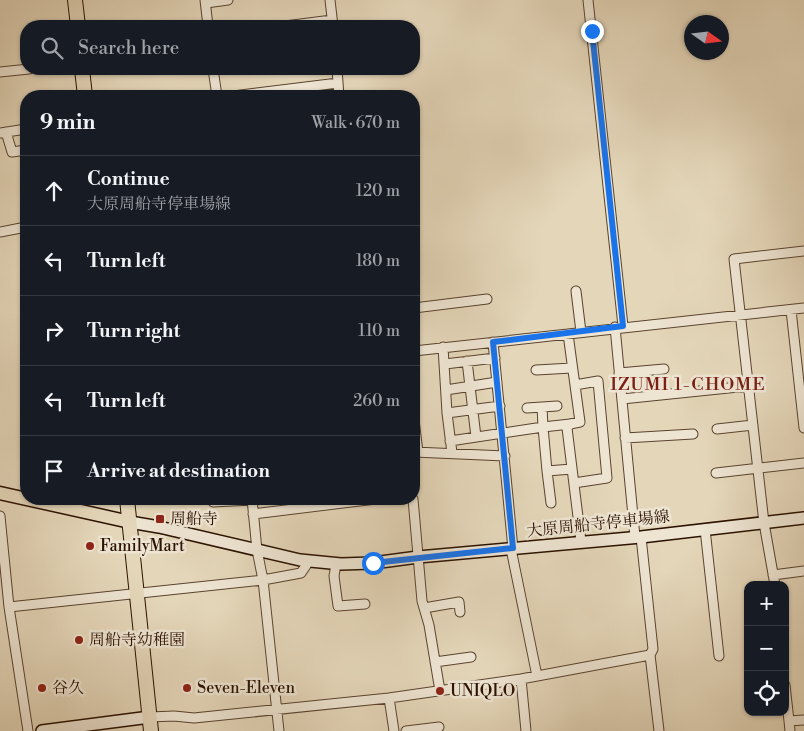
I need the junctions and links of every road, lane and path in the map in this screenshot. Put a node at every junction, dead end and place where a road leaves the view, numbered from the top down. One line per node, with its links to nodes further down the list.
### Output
1 (75, 0): 6 (highway)
2 (228, 0): 5 (street)
3 (330, 0): 8 (street)
4 (588, 0): 31 (street)
5 (206, 2): 7 (street)
6 (77, 20)
7 (208, 20)
8 (332, 20)
9 (20, 70): 10 (street)
10 (0, 72)
11 (82, 75): 15 (highway)
12 (214, 75): 16 (street)
13 (337, 75): 14 (street)
14 (338, 83): 17 (street); 18 (street)
15 (84, 90)
16 (216, 90)
17 (281, 90)
18 (339, 90)
19 (20, 129): 20 (street)
20 (3, 132): 21 (street)
21 (20, 151)
22 (20, 227): 23 (street)
23 (0, 232)
24 (804, 251): 30 (street)
25 (576, 291): 32 (street)
26 (487, 299): 27 (street)
27 (420, 307)
28 (804, 308): 29 (street)
29 (791, 310): 30 (street); 59 (street)
30 (741, 316): 31 (street); 47 (street)
31 (619, 327): 32 (street); 43 (street)
32 (581, 332): 33 (street)
33 (568, 334): 34 (street); 40 (street)
34 (493, 342): 35 (street); 37 (street)
35 (443, 347): 36 (street); 39 (street)
36 (420, 350)
37 (495, 358): 38 (street); 44 (street)
38 (467, 362): 39 (street); 46 (street)
39 (444, 364): 48 (street)
40 (572, 368): 42 (street); 45 (street)
41 (664, 369): 43 (street)
42 (536, 370)
43 (619, 373): 49 (street)
44 (497, 382): 46 (street); 50 (street)
45 (574, 384): 56 (street); 74 (street)
46 (470, 386): 48 (street); 54 (street)
47 (748, 386): 49 (street); 57 (street)
48 (446, 390): 55 (street)
49 (622, 399): 64 (street)
50 (500, 406): 54 (street); 61 (street)
51 (557, 406): 52 (street)
52 (542, 407): 53 (street); 58 (street)
53 (527, 408)
54 (473, 410): 55 (street); 63 (street)
55 (447, 414): 65 (street)
56 (570, 424): 58 (street); 71 (street)
57 (752, 425): 60 (street); 70 (street)
58 (543, 428): 61 (street); 72 (street)
59 (804, 428)
60 (717, 429)
61 (502, 434): 63 (street); 68 (street)
62 (693, 434): 64 (street)
63 (476, 437): 65 (street)
64 (625, 438): 89 (street)
65 (450, 441): 67 (street)
66 (420, 452): 67 (street)
67 (452, 453): 68 (street)
68 (504, 456): 92 (street)
69 (804, 463): 70 (street)
70 (758, 468): 73 (street); 87 (street)
71 (572, 469): 72 (street); 74 (street)
72 (546, 471): 77 (street)
73 (716, 473)
74 (574, 483): 91 (street)
75 (0, 493): 76 (main road)
76 (20, 497)
77 (551, 503)
78 (54, 505): 86 (main road)
79 (128, 505): 86 (highway)
80 (252, 505): 83 (street)
81 (327, 505): 83 (street)
82 (414, 505): 94 (street)
83 (253, 514): 93 (street)
84 (0, 516): 90 (street)
85 (804, 518): 87 (main road, 大原周船寺停車場線)
86 (130, 522): 93 (main road, 大原周船寺停車場線); 101 (highway)
87 (764, 523): 88 (main road, 大原周船寺停車場線); 98 (street)
88 (705, 529): 89 (main road, 大原周船寺停車場線); 107 (street)
89 (638, 537): 91 (main road, 大原周船寺停車場線); 106 (street)
90 (1, 539): 103 (street)
91 (582, 541): 92 (main road, 大原周船寺停車場線)
92 (512, 549): 94 (main road, 大原周船寺停車場線); 110 (street)
93 (256, 550): 95 (main road, 大原周船寺停車場線); 99 (street)
94 (418, 557): 96 (main road, 大原周船寺停車場線); 104 (street)
95 (309, 561): 96 (main road, 大原周船寺停車場線); 99 (street)
96 (336, 564): 102 (street)
97 (804, 571): 98 (street)
98 (774, 575): 100 (street)
99 (263, 580): 101 (street); 114 (street)
100 (774, 581)
101 (137, 592): 103 (street); 116 (highway)
102 (365, 604)
103 (9, 607): 120 (street)
104 (424, 608): 105 (street); 109 (street)
105 (460, 612)
106 (650, 655): 110 (street); 127 (street)
107 (720, 656)
108 (471, 657): 109 (street)
109 (435, 662): 112 (street)
110 (537, 676): 111 (street)
111 (521, 679): 112 (street); 126 (street)
112 (440, 690): 113 (street)
113 (389, 698): 114 (street); 124 (street)
114 (278, 710): 116 (street); 123 (street)
115 (788, 716): 118 (street)
116 (150, 717): 121 (main road); 122 (highway)
117 (804, 720): 118 (street)
118 (789, 721): 128 (street)
119 (439, 727): 125 (street)
120 (28, 731)
121 (42, 731)
122 (152, 731)
123 (279, 731)
124 (394, 731)
125 (406, 731)
126 (526, 731)
127 (659, 731)
128 (790, 731)

